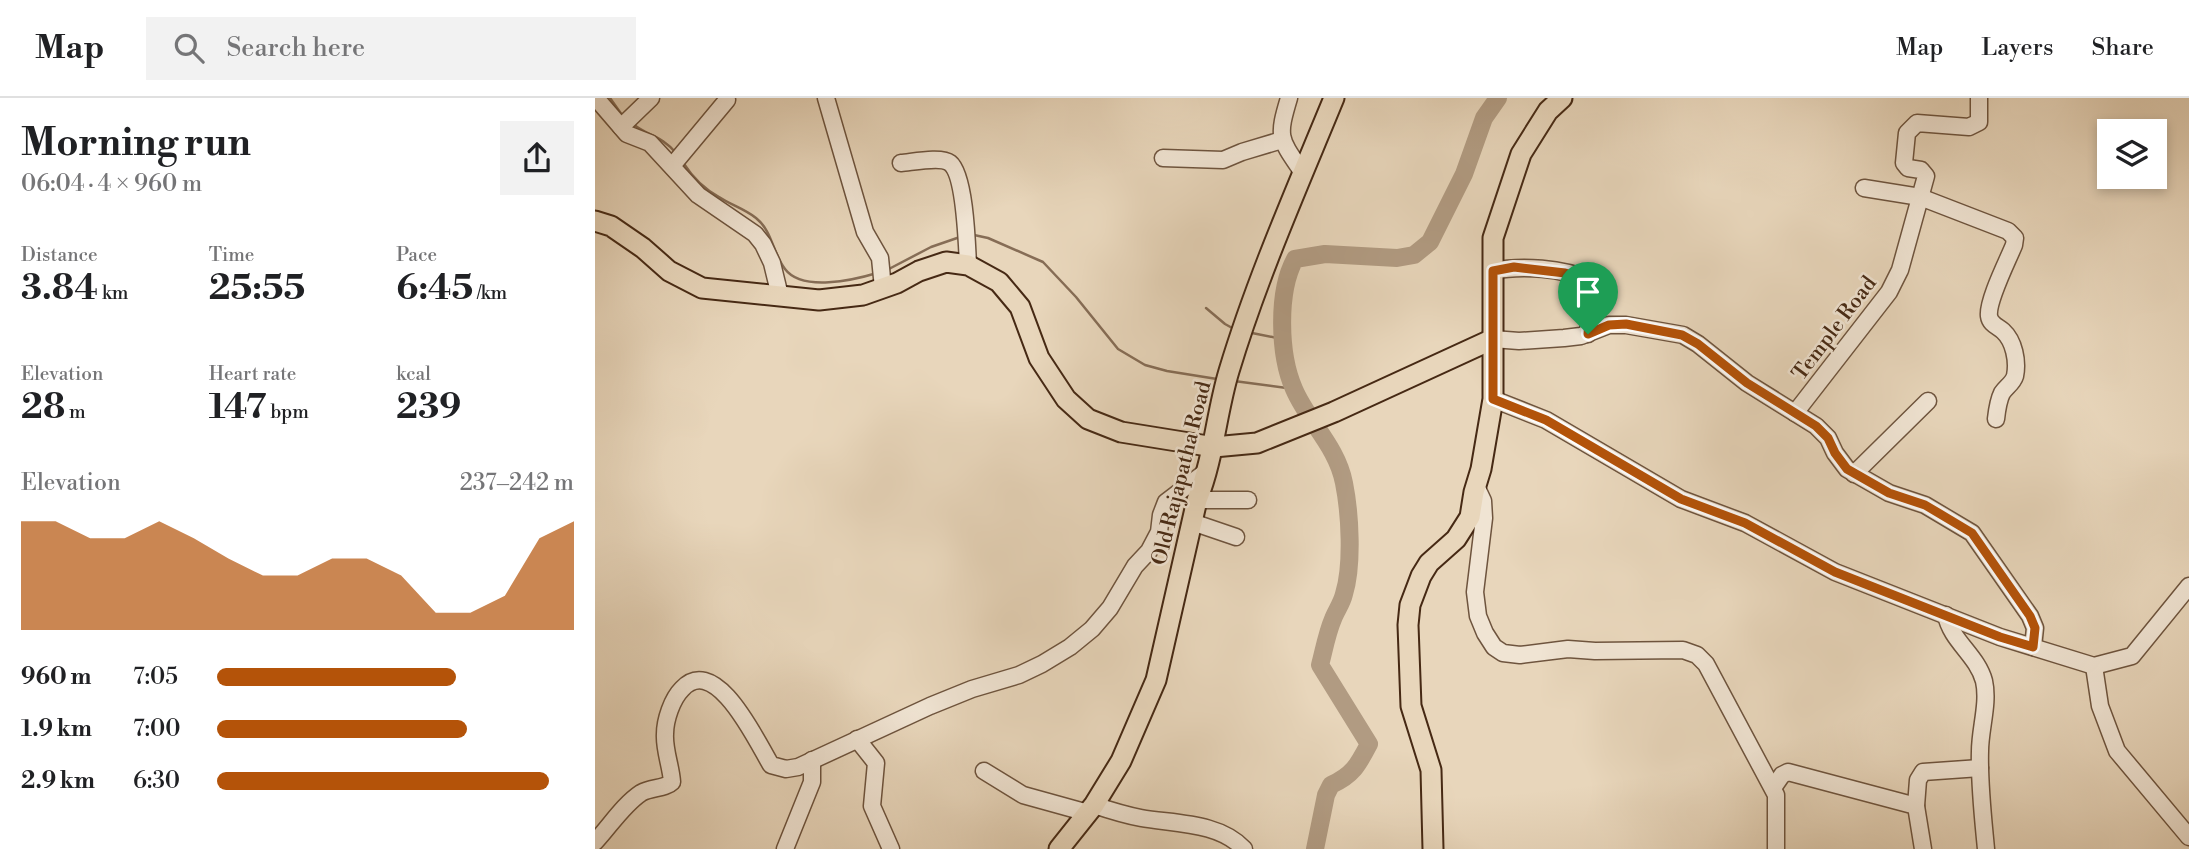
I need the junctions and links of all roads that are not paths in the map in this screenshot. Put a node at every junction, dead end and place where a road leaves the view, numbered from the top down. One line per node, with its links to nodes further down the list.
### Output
1 (596, 98): 9 (street)
2 (652, 98): 9 (street)
3 (826, 98): 20 (street)
4 (1289, 98): 10 (street)
5 (1334, 98): 14 (main road, Old Rajapatha Road)
6 (1562, 98): 19 (main road)
7 (1979, 98): 16 (street, Temple Road)
8 (727, 100): 13 (street)
9 (621, 127): 13 (street)
10 (1282, 139): 11 (street); 14 (street)
11 (1163, 158)
12 (901, 163): 18 (street)
13 (672, 166): 21 (street)
14 (1303, 173): 28 (main road, Old Rajapatha Road)
15 (1864, 188): 16 (street)
16 (1920, 197): 26 (street, Temple Road); 27 (street)
17 (595, 222): 21 (main road)
18 (968, 265): 20 (main road); 28 (main road)
19 (1493, 271): 22 (street); 23 (main road)
20 (883, 288): 21 (main road)
21 (780, 296)
22 (1588, 334): 23 (street); 26 (street)
23 (1493, 339): 24 (main road); 28 (main road)
24 (1493, 399): 31 (main road); 37 (street)
25 (1928, 401): 30 (street)
26 (1795, 413): 30 (street)
27 (1996, 419)
28 (1214, 447): 29 (main road, Old Rajapatha Road)
29 (1208, 470): 32 (main road, Old Rajapatha Road); 40 (street)
30 (1854, 474): 38 (street)
31 (1476, 486): 44 (street); 53 (main road)
32 (1197, 500): 33 (street); 34 (main road, Old Rajapatha Road)
33 (1248, 500)
34 (1192, 522): 35 (street); 46 (main road, Old Rajapatha Road)
35 (1236, 537)
36 (2189, 586): 39 (street)
37 (1946, 615): 38 (street); 42 (street)
38 (2033, 647): 39 (street)
39 (2094, 666): 47 (street)
40 (857, 739): 41 (street); 50 (street)
41 (812, 760): 48 (street); 49 (street)
42 (1980, 768): 45 (street); 56 (street)
43 (984, 771): 46 (street)
44 (1773, 788): 45 (street); 54 (street)
45 (1916, 806): 55 (street)
46 (1091, 809): 51 (main road, Old Rajapatha Road); 52 (street)
47 (2189, 837)
48 (596, 840)
49 (785, 849)
50 (891, 849)
51 (1059, 849)
52 (1244, 849)
53 (1433, 849)
54 (1776, 849)
55 (1923, 849)
56 (1986, 849)

